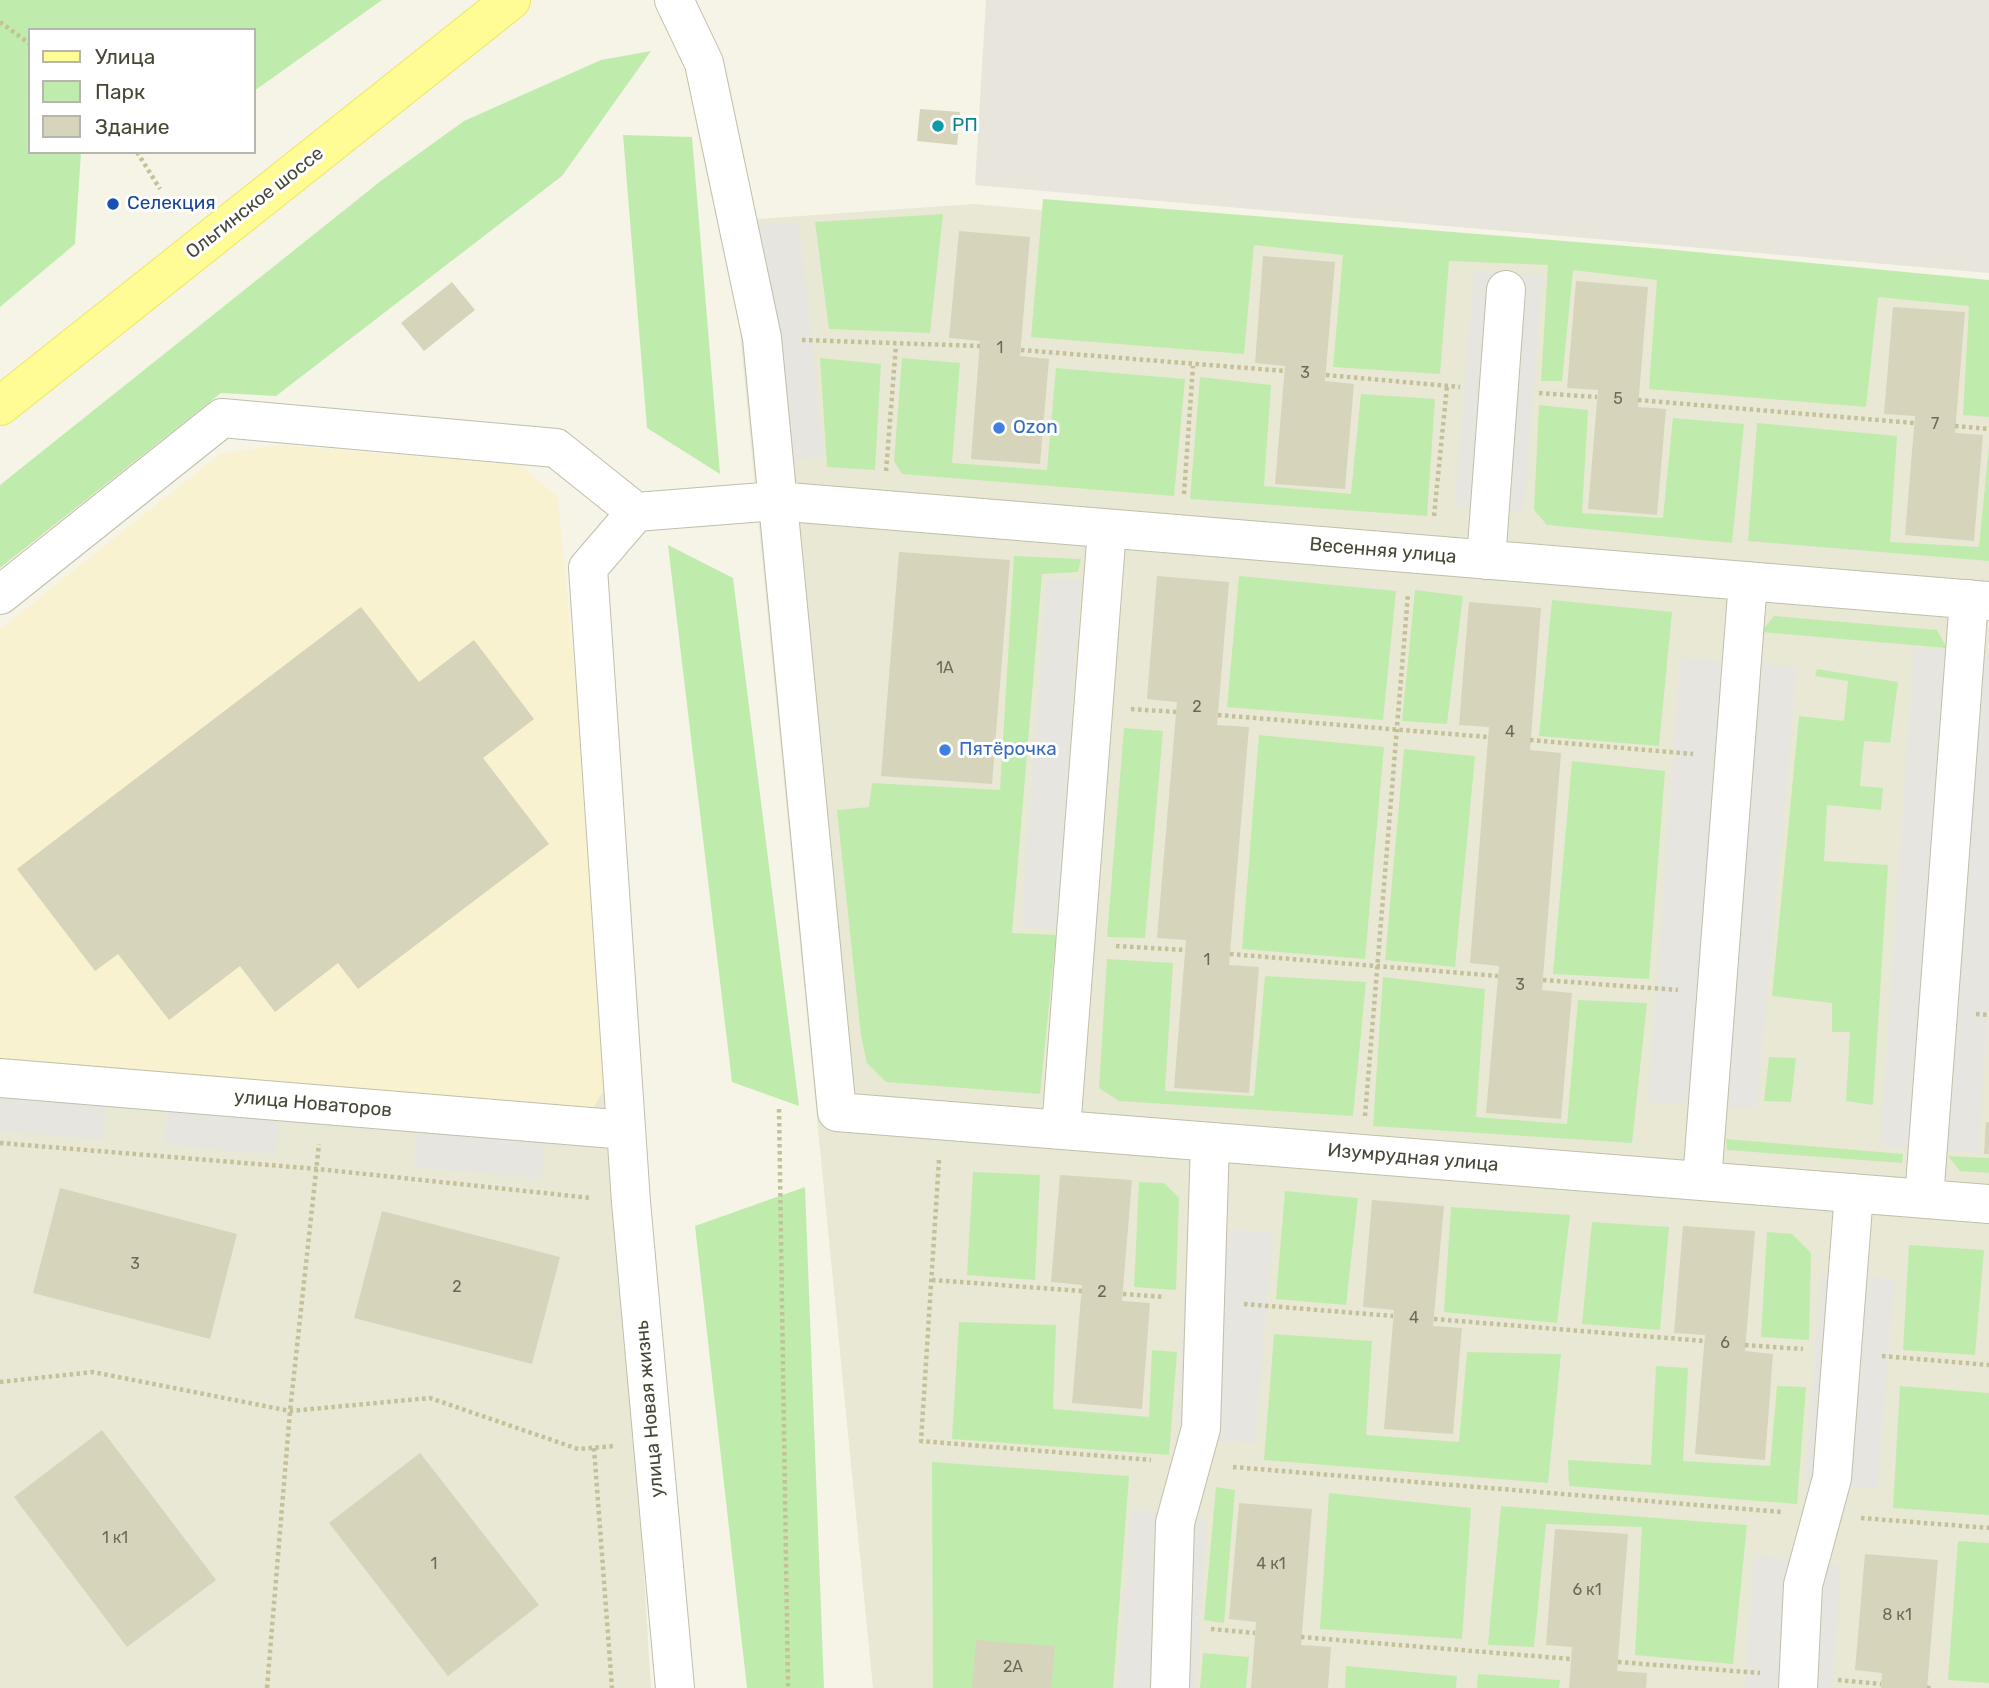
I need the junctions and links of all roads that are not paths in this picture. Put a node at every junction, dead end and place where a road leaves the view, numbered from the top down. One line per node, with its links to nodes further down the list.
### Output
1 (511, 0): 4 (main road, Ольгинское шоссе)
2 (674, 0): 5 (street)
3 (1506, 290): 8 (street)
4 (0, 406)
5 (776, 502): 6 (street, Весенняя улица); 7 (street, Весенняя улица); 13 (street, Изумрудная улица)
6 (636, 512): 10 (street); 14 (street, улица Новая жизнь)
7 (1107, 529): 8 (street, Весенняя улица); 13 (street)
8 (1486, 560): 9 (street, Весенняя улица)
9 (1748, 581): 11 (street, Весенняя улица); 16 (street)
10 (0, 595)
11 (1979, 600): 18 (street)
12 (0, 1078): 14 (street, улица Новаторов)
13 (1061, 1129): 15 (street, Изумрудная улица)
14 (626, 1130): 21 (street, улица Новая жизнь)
15 (1210, 1142): 16 (street, Изумрудная улица); 22 (street)
16 (1702, 1181): 17 (street, Изумрудная улица)
17 (1854, 1193): 18 (street, Изумрудная улица); 20 (street)
18 (1924, 1199): 19 (street, Изумрудная улица)
19 (1989, 1204)
20 (1798, 1682)
21 (675, 1688)
22 (1170, 1688)

